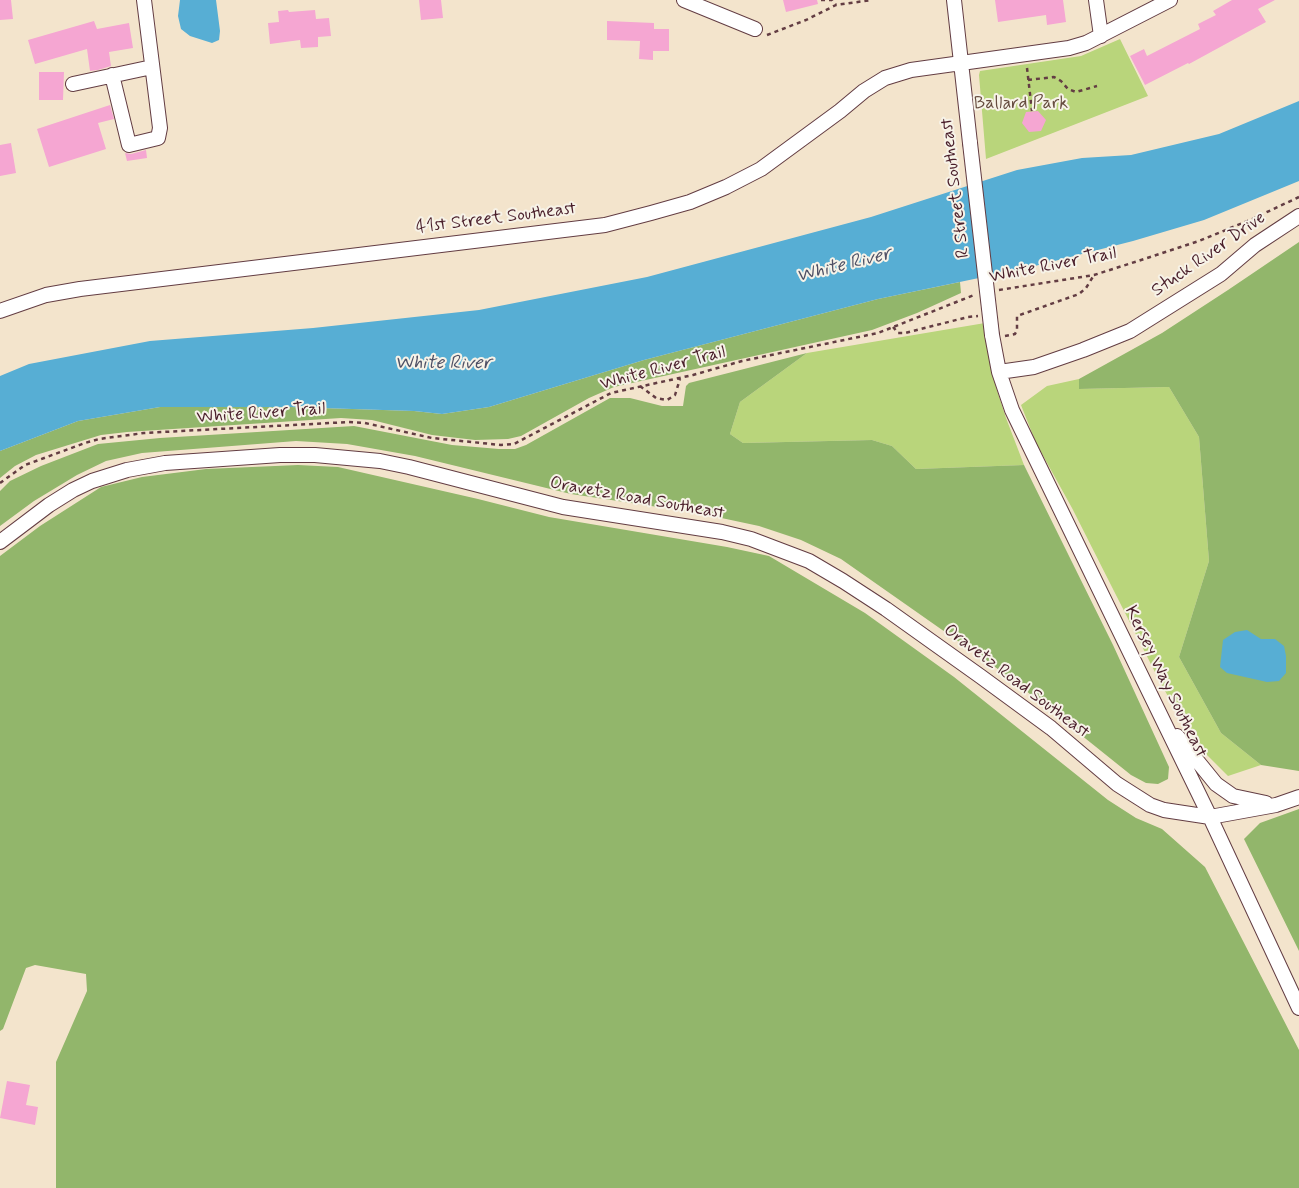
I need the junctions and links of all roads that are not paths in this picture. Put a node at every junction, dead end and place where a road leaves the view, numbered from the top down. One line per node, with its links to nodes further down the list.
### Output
1 (144, 0): 9 (street)
2 (684, 0): 6 (street)
3 (954, 0): 8 (street, R Street Southeast)
4 (1096, 0): 7 (street)
5 (1170, 0): 7 (street, 41st Street Southeast)
6 (755, 29)
7 (1101, 36): 8 (street, 41st Street Southeast)
8 (960, 62): 13 (street, 41st Street Southeast); 14 (street, R Street Southeast, bridge)
9 (152, 67): 10 (street); 10 (street)
10 (112, 75): 11 (street)
11 (73, 84)
12 (1299, 216): 14 (street, Stuck River Drive)
13 (0, 311)
14 (999, 372): 16 (street, Kersey Way Southeast)
15 (0, 542): 19 (street, Oravetz Road Southeast)
16 (1162, 717): 18 (street); 19 (street, Kersey Way Southeast)
17 (1299, 797): 18 (street, Oravetz Road Southeast)
18 (1276, 805): 19 (street, Oravetz Road Southeast)
19 (1210, 817): 20 (street, Kersey Way Southeast)
20 (1299, 1008)

